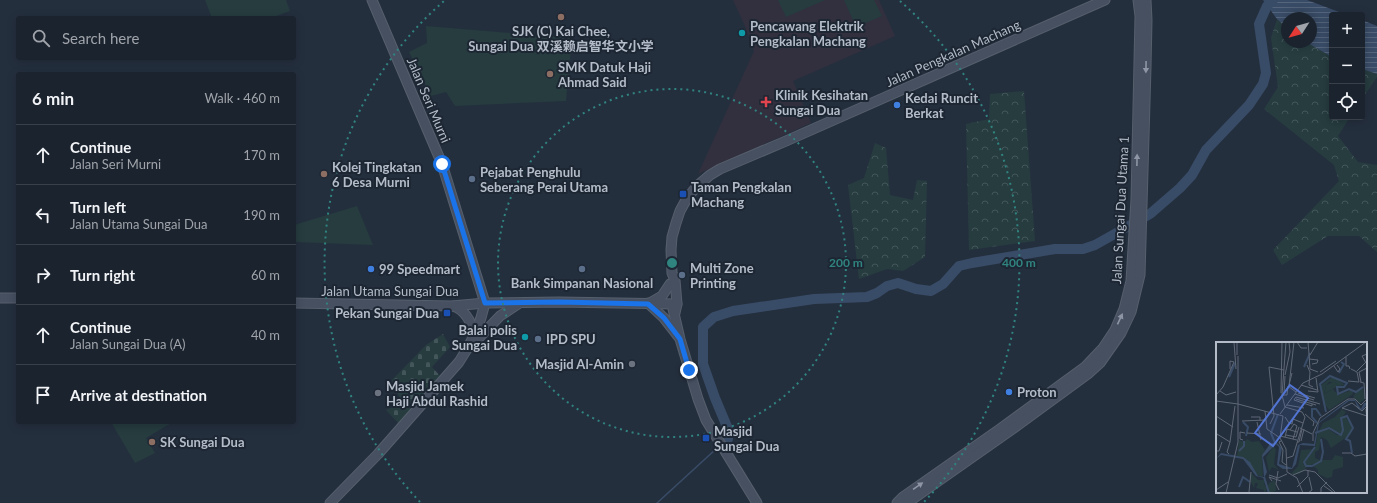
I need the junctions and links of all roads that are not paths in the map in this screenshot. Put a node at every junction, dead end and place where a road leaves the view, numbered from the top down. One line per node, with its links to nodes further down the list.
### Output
1 (372, 0): 13 (main road, Jalan Seri Murni)
2 (1105, 0): 5 (main road, Jalan Pengkalan Machang)
3 (1138, 0): 6 (main road, Jalan Sungai Dua Utama 1, one-way to 3)
4 (1146, 0): 6 (main road, Jalan Sungai Dua Utama 1, one-way to 6)
5 (1087, 4): 8 (main road, Jalan Pengkalan Machang)
6 (1139, 199): 7 (main road, Jalan Sungai Dua Utama 1)
7 (1137, 247): 23 (main road, Jalan Sungai Dua Utama 1, one-way to 7); 24 (main road, Jalan Sungai Dua Utama 1)
8 (672, 272): 9 (main road, Jalan Pengkalan Machang); 17 (main road, Jalan Pengkalan Machang)
9 (670, 284): 15 (main road); 17 (main road, Jalan Pengkalan Machang)
10 (0, 298): 11 (main road)
11 (16, 298)
12 (296, 303): 16 (main road, Jalan Utama Sungai Dua)
13 (485, 303): 14 (main road, Jalan Utama Sungai Dua); 16 (main road, Jalan Utama Sungai Dua); 18 (main road)
14 (519, 303): 15 (main road, Jalan Utama Sungai Dua); 20 (main road)
15 (648, 304): 17 (main road, Jalan Utama Sungai Dua); 19 (main road)
16 (452, 306): 18 (main road)
17 (674, 307): 19 (main road)
18 (475, 337): 20 (main road)
19 (680, 339): 22 (main road)
20 (470, 347): 21 (main road)
21 (330, 503)
22 (757, 503)
23 (897, 503)
24 (907, 503)

